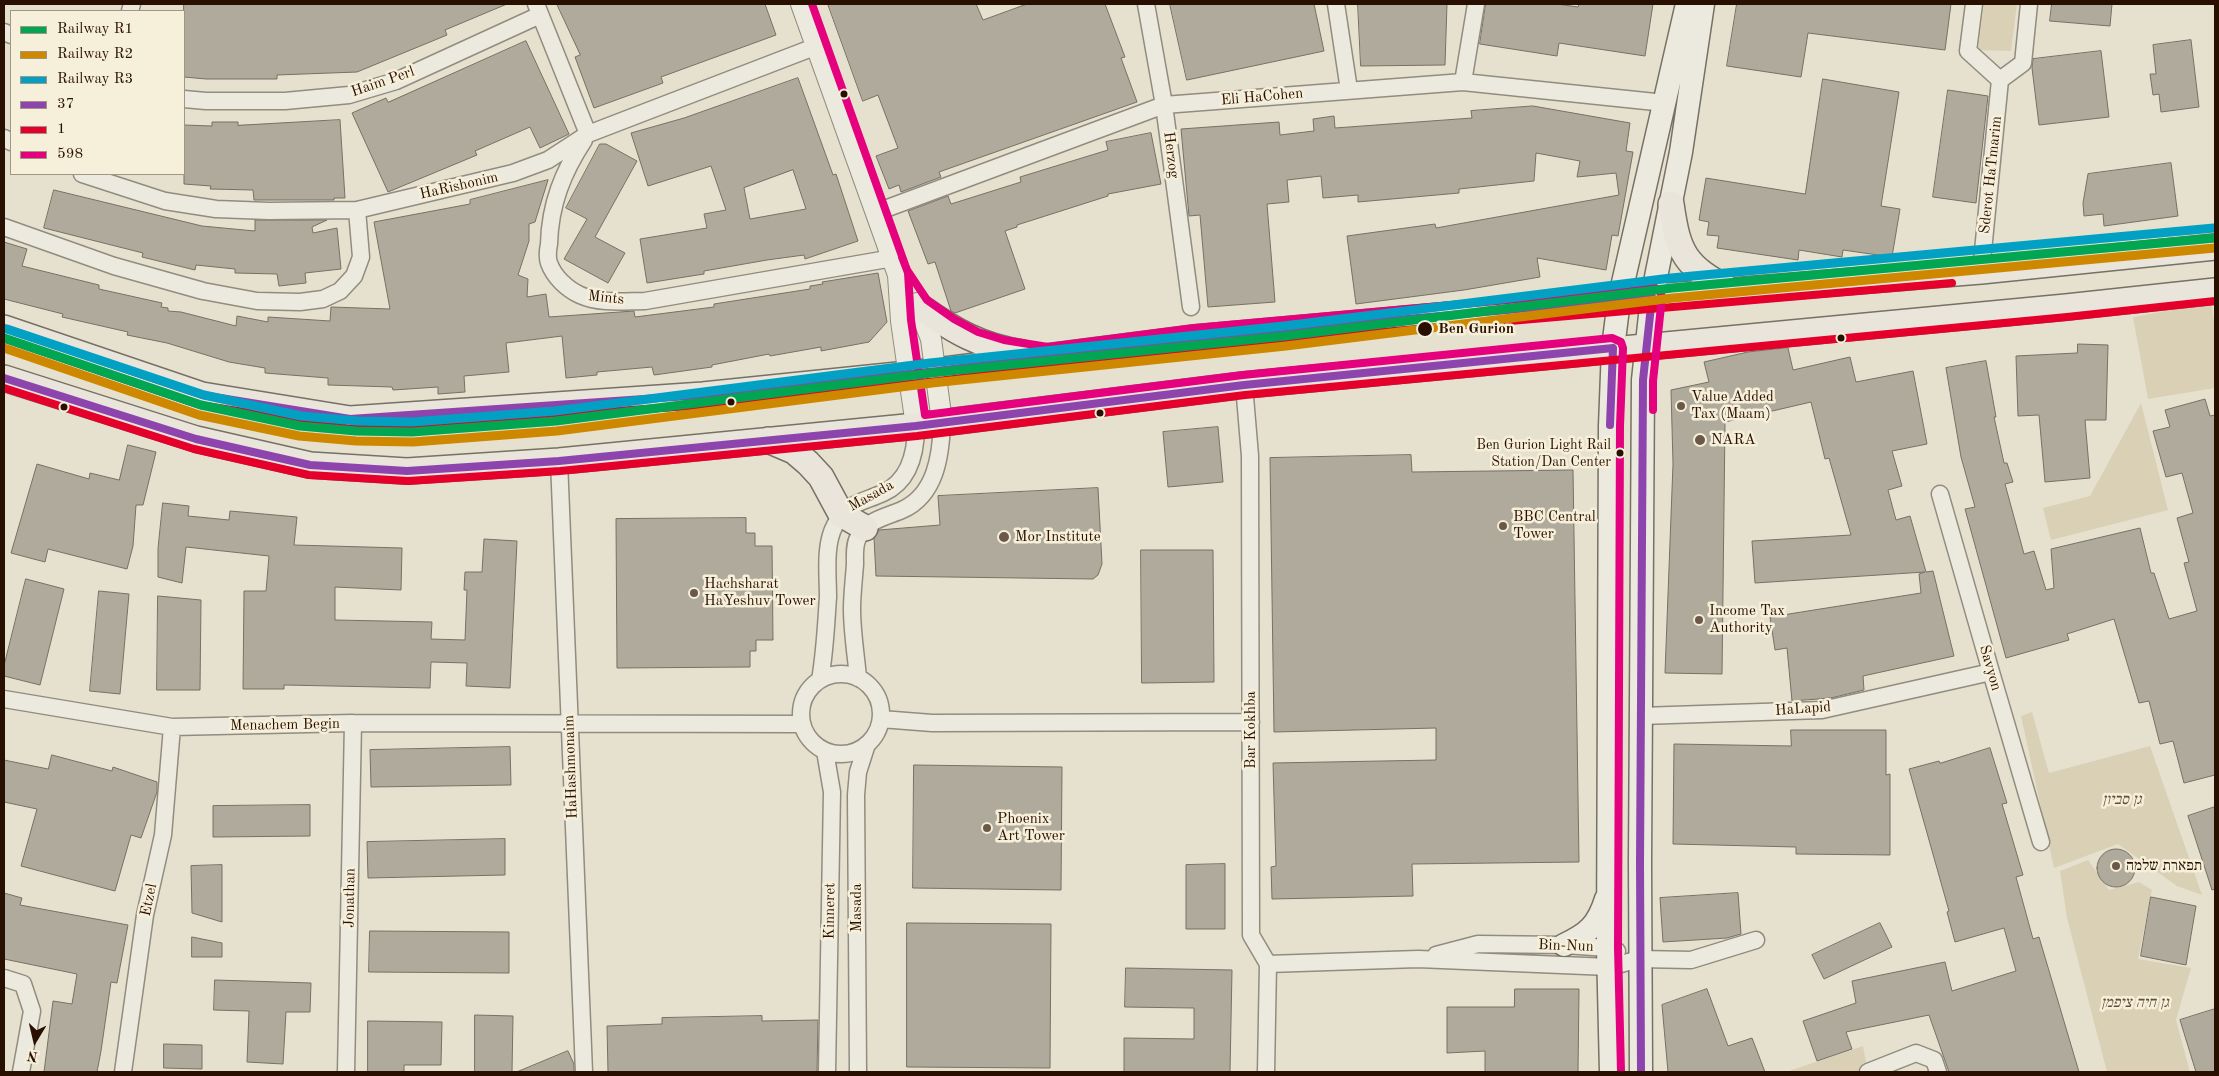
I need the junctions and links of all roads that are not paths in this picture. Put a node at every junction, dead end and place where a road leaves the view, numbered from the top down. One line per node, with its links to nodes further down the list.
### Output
1 (801, 4): 10 (street)
2 (1146, 4): 16 (street, Herzog)
3 (1336, 4): 13 (street)
4 (1476, 4): 12 (street)
5 (1687, 4): 15 (main road)
6 (1703, 4): 19 (main road)
7 (1974, 4): 11 (street)
8 (2029, 4): 11 (street)
9 (538, 9): 14 (street, Haim Perl); 17 (street)
10 (817, 46): 17 (street, HaRishonim); 21 (street)
11 (2000, 80): 25 (street, Sderot HaTmarim)
12 (1463, 82): 13 (street, Eli HaCohen); 15 (street, Eli HaCohen)
13 (1349, 90): 16 (street, Eli HaCohen)
14 (185, 99)
15 (1665, 103): 29 (main road)
16 (1164, 105): 21 (street, Eli HaCohen); 31 (street, Herzog)
17 (588, 134): 20 (street, HaRishonim); 24 (street, Mints)
18 (85, 175): 20 (street, HaRishonim)
19 (1671, 204): 26 (main road); 28 (main road)
20 (357, 210): 22 (street)
21 (877, 212): 24 (street)
22 (4, 227)
23 (2215, 247): 25 (main road)
24 (895, 266): 30 (street); 37 (street, Masada)
25 (1981, 271): 26 (main road)
26 (1730, 290): 28 (main road)
27 (2215, 291): 33 (main road)
28 (1652, 297): 29 (main road); 33 (main road)
29 (1619, 300): 34 (main road); 35 (main road)
30 (920, 307): 35 (main road); 36 (street)
31 (1191, 307)
32 (4, 328): 37 (main road)
33 (1648, 347): 34 (main road); 51 (main road)
34 (1613, 348): 39 (main road); 61 (main road)
35 (1048, 357): 36 (main road)
36 (937, 371): 37 (main road); 40 (street)
37 (909, 373): 41 (street, Masada)
38 (4, 378): 43 (main road)
39 (1244, 385): 40 (main road); 53 (street, Bar Kokhba)
40 (942, 422): 41 (main road); 46 (street, Masada)
41 (916, 426): 42 (main road); 45 (street, Masada)
42 (768, 440): 43 (main road); 45 (main road)
43 (559, 461): 55 (street, HaHashmonaim)
44 (1940, 494): 47 (street, Savyon)
45 (841, 514): 46 (main road); 49 (street, Masada)
46 (865, 528): 48 (street, Masada)
47 (1991, 672): 51 (street, HaLapid); 60 (street, Savyon)
48 (858, 678): 49 (street); 52 (street)
49 (820, 680): 56 (street)
50 (4, 699): 57 (street, Menachem Begin)
51 (1641, 716): 66 (main road)
52 (882, 719): 53 (street); 58 (street)
53 (1251, 722): 67 (street, Bar Kokhba)
54 (353, 723): 55 (street, Menachem Begin); 57 (street, Menachem Begin); 71 (street, Jonathan)
55 (569, 723): 56 (street, Menachem Begin); 72 (street, HaHashmonaim)
56 (802, 724): 59 (street)
57 (172, 727): 70 (street, Etzel)
58 (867, 744): 59 (street); 74 (street, Masada)
59 (825, 751): 73 (street, Kinneret)
60 (2041, 842)
61 (1610, 886): 63 (main road); 64 (main road)
62 (1756, 940): 66 (street, Bin-Nun)
63 (1564, 945): 64 (street, Bin-Nun); 65 (street, Bin-Nun)
64 (1608, 957): 65 (street, Bin-Nun); 66 (street, Bin-Nun); 76 (main road)
65 (1418, 959): 67 (street, Bin-Nun)
66 (1640, 959): 77 (main road)
67 (1268, 964): 75 (street)
68 (4, 978): 69 (street)
69 (21, 1072)
70 (123, 1072)
71 (346, 1072)
72 (584, 1072)
73 (827, 1072)
74 (858, 1072)
75 (1266, 1072)
76 (1611, 1072)
77 (1641, 1072)
78 (1868, 1072): 79 (street)
79 (1938, 1072)

